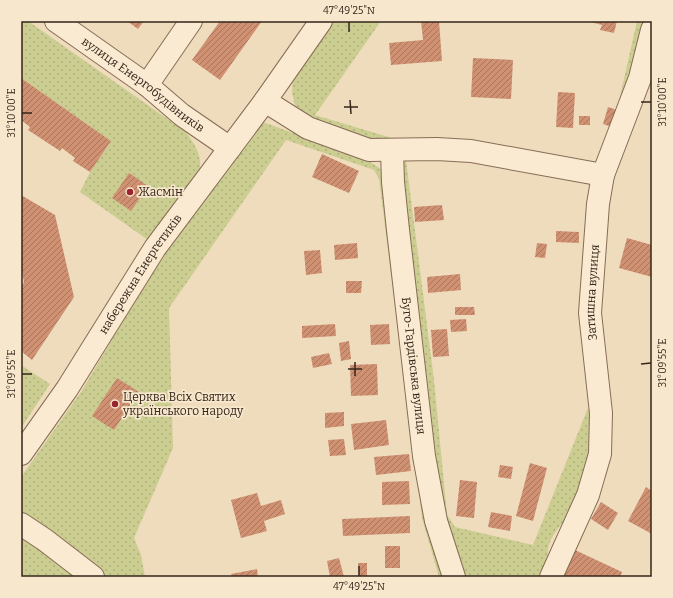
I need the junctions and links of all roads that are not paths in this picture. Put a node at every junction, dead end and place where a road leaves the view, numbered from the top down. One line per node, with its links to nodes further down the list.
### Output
1 (56, 21): 6 (street, вулиця Енергобудівників)
2 (191, 21): 6 (street)
3 (321, 21): 7 (street, набережна Енергетиків)
4 (652, 30): 5 (street, Затишна вулиця)
5 (646, 78): 10 (street, Затишна вулиця)
6 (147, 85): 8 (street, вулиця Енергобудівників)
7 (265, 101): 8 (street, набережна Енергетиків); 9 (street)
8 (230, 148): 11 (street, набережна Енергетиків)
9 (392, 151): 10 (street); 14 (street, Буго-Гардівська вулиця)
10 (603, 176): 15 (street, Затишна вулиця)
11 (21, 454)
12 (21, 524): 13 (street)
13 (93, 577)
14 (454, 577)
15 (551, 577)

